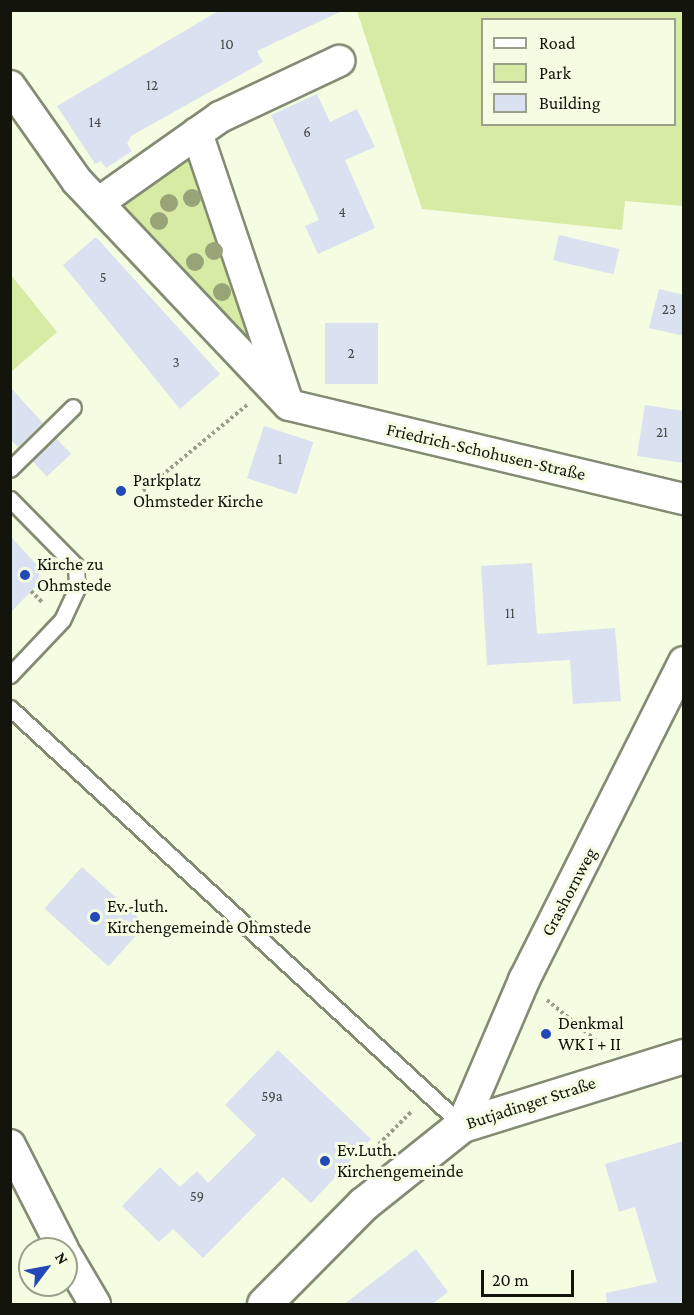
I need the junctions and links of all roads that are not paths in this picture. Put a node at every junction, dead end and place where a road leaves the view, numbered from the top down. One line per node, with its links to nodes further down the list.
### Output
1 (339, 60): 3 (street)
2 (10, 86): 4 (street)
3 (197, 133): 4 (street); 5 (street)
4 (98, 203): 5 (street)
5 (280, 395): 9 (street, Friedrich-Schohusen-Straße)
6 (73, 408): 7 (lane)
7 (10, 469)
8 (10, 498): 11 (lane)
9 (684, 499)
10 (684, 662): 14 (street, Grashornweg)
11 (10, 675)
12 (10, 708): 14 (lane)
13 (684, 1056): 14 (street, Butjadinger Straße)
14 (462, 1125): 19 (street, Butjadinger Straße)
15 (10, 1145): 16 (street)
16 (57, 1237)
17 (78, 1276): 18 (street)
18 (95, 1305)
19 (264, 1305)

